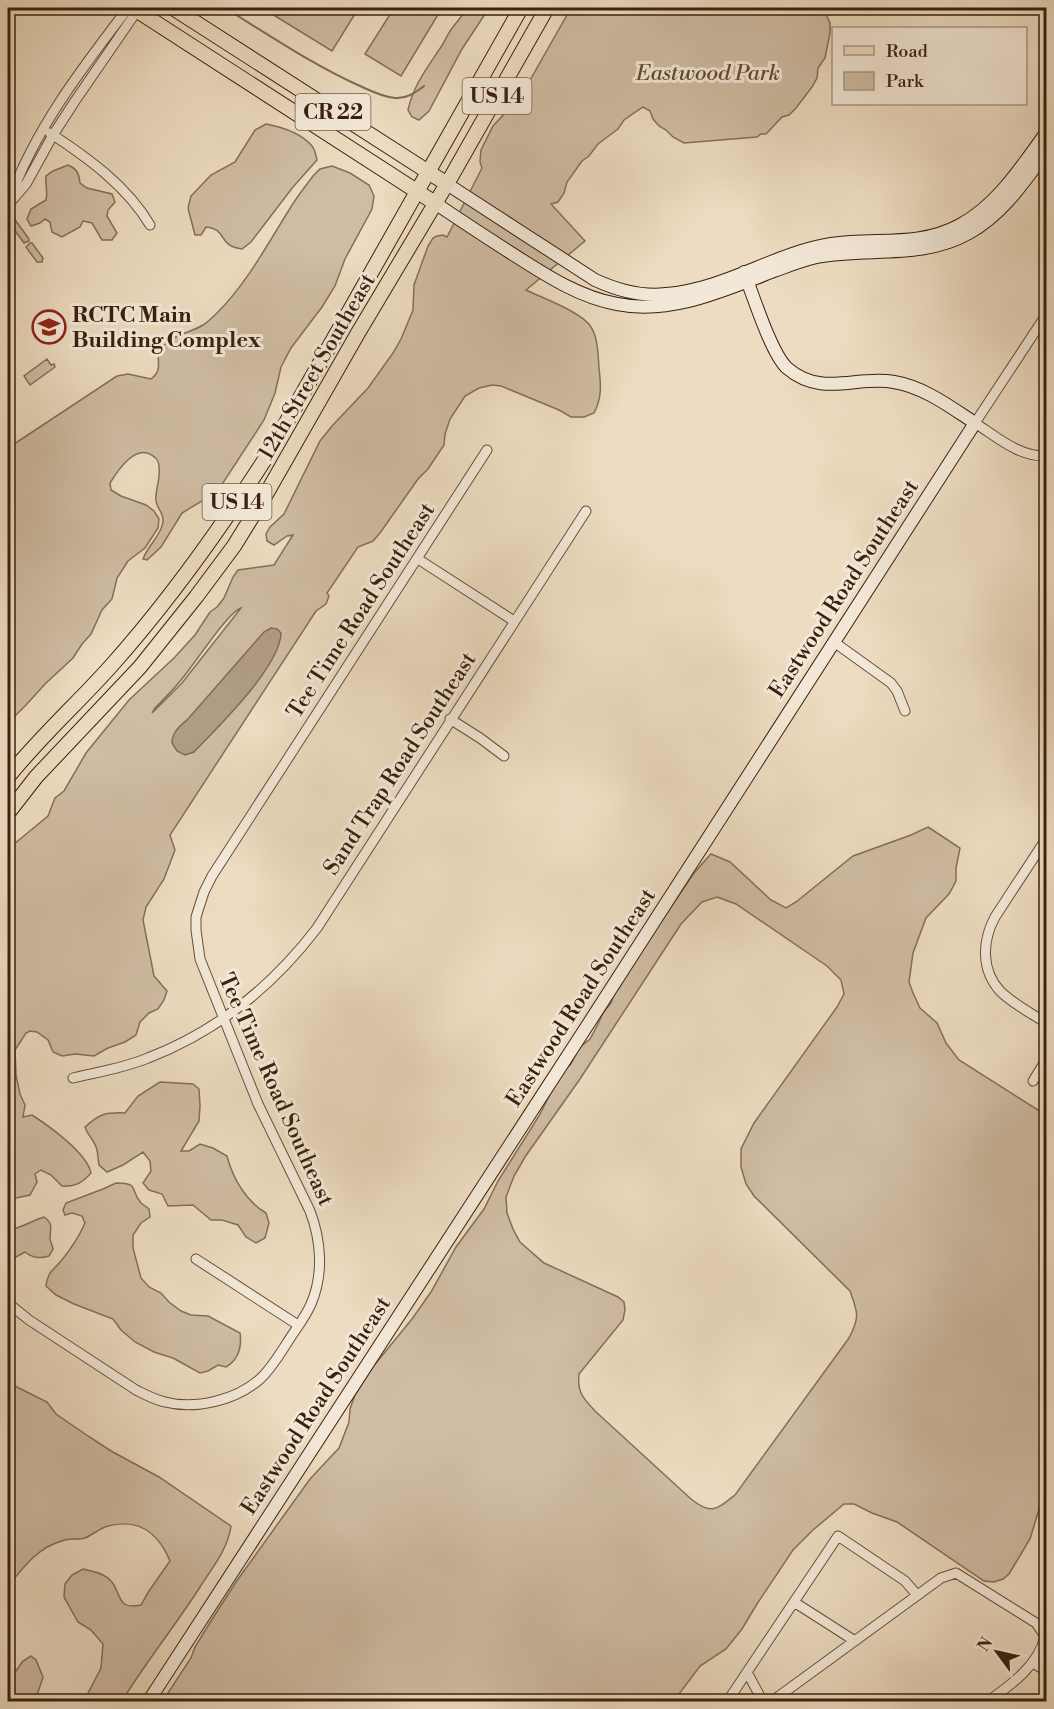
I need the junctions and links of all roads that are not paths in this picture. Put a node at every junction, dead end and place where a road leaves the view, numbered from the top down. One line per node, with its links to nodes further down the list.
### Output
1 (135, 8): 5 (street); 7 (street); 11 (main road, CR 22)
2 (173, 8): 9 (main road, CR 22)
3 (521, 8): 9 (main road, US 14)
4 (547, 8): 10 (main road, US 14)
5 (43, 128): 7 (street); 13 (street)
6 (1047, 133): 15 (street)
7 (53, 135): 13 (street); 14 (street)
8 (1047, 152): 15 (street)
9 (427, 172): 10 (main road, CR 22); 11 (main road, 12th Street Southeast / US 14)
10 (447, 184): 12 (main road, 12th Street Southeast / US 14); 16 (street)
11 (416, 191): 12 (main road, CR 22); 28 (main road, 12th Street Southeast / US 14)
12 (435, 203): 16 (street); 29 (main road, 12th Street Southeast / US 14)
13 (8, 204)
14 (150, 225)
15 (932, 236): 16 (street)
16 (746, 277): 18 (street)
17 (1047, 315): 18 (street, Eastwood Road Southeast)
18 (975, 423): 20 (street); 24 (street, Eastwood Road Southeast)
19 (487, 450): 22 (street, Tee Time Road Southeast)
20 (1047, 456)
21 (586, 511): 23 (street, Sand Trap Road Southeast)
22 (418, 559): 23 (street); 31 (street, Tee Time Road Southeast)
23 (514, 621): 26 (street, Sand Trap Road Southeast)
24 (834, 642): 25 (street); 45 (street, Eastwood Road Southeast)
25 (905, 711)
26 (450, 719): 27 (street); 31 (street, Sand Trap Road Southeast)
27 (504, 756)
28 (8, 777)
29 (8, 813)
30 (1047, 838): 32 (street)
31 (224, 1019): 34 (street, Sand Trap Road Southeast); 38 (street, Tee Time Road Southeast)
32 (1047, 1023)
33 (1047, 1060): 35 (street)
34 (73, 1078)
35 (1033, 1081)
36 (196, 1259): 38 (street)
37 (8, 1303): 38 (street, Tee Time Road Southeast)
38 (298, 1325)
39 (917, 1595): 40 (street); 41 (street); 42 (street)
40 (794, 1602): 41 (street); 44 (street)
41 (855, 1641): 48 (street)
42 (1033, 1663): 43 (street); 49 (street)
43 (1047, 1671)
44 (747, 1672): 46 (street); 47 (street)
45 (148, 1701)
46 (727, 1701)
47 (763, 1701)
48 (771, 1701)
49 (987, 1701)

